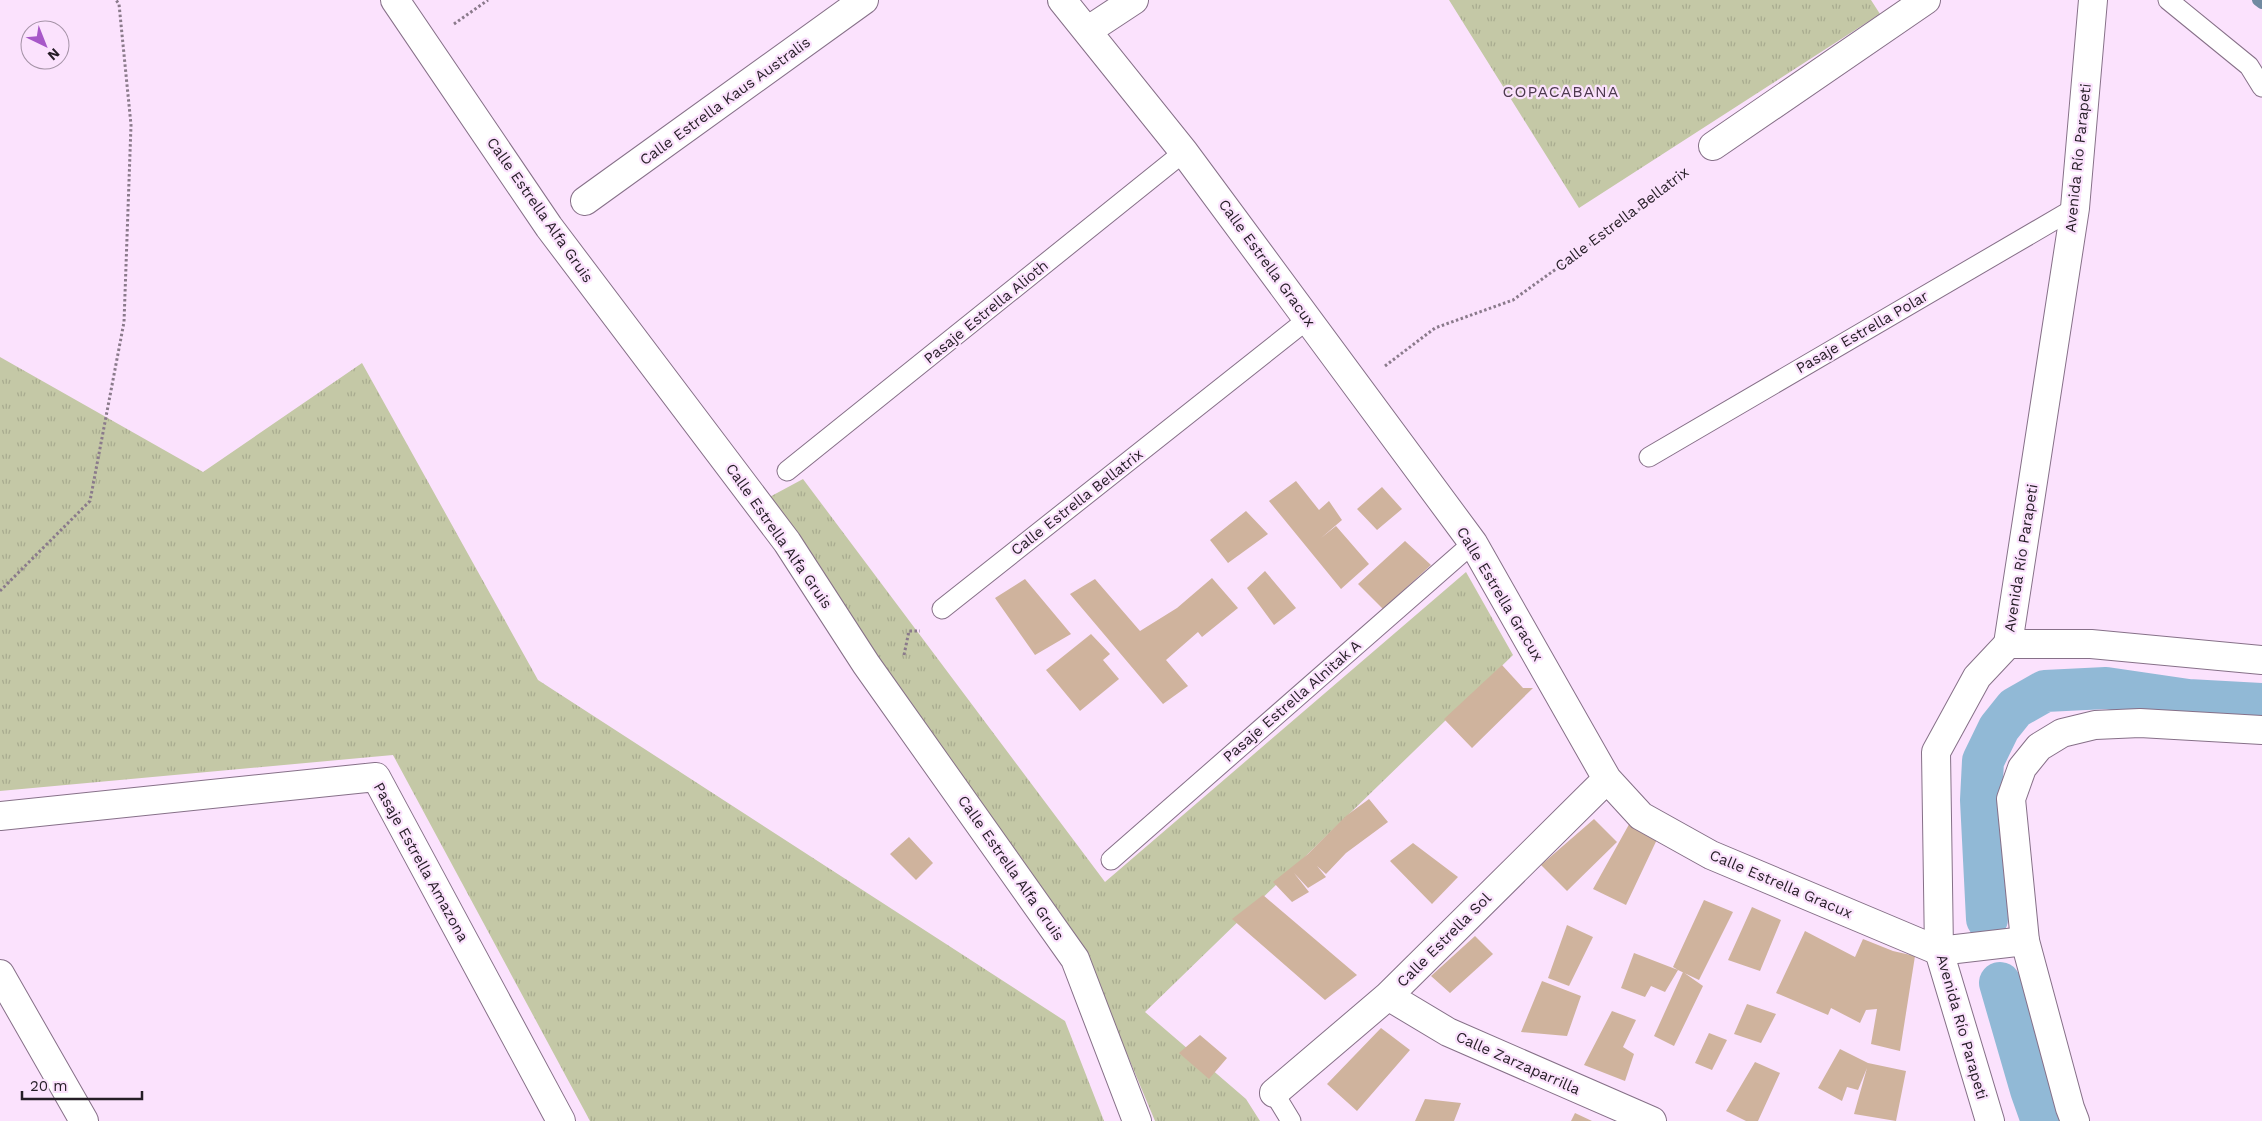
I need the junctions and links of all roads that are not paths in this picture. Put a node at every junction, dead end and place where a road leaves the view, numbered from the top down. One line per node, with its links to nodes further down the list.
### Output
1 (395, 0): 32 (street, Calle Estrella Alfa Gruis)
2 (864, 0): 12 (street, Calle Estrella Kaus Australis)
3 (1062, 0): 8 (street, Calle Estrella Gracux)
4 (1134, 0): 8 (street)
5 (1926, 0): 10 (street)
6 (2093, 0): 13 (street, Avenida Río Parapeti)
7 (2168, 0): 9 (lane)
8 (1087, 31): 11 (street, Calle Estrella Gracux)
9 (2262, 87)
10 (1713, 146)
11 (1184, 152): 14 (street, Calle Estrella Gracux); 16 (lane, Pasaje Estrella Alioth)
12 (585, 201)
13 (2075, 208): 15 (lane, Pasaje Estrella Polar); 19 (street, Avenida Río Parapeti)
14 (1308, 319): 17 (street, Calle Estrella Gracux); 18 (lane, Calle Estrella Bellatrix)
15 (1649, 457)
16 (787, 471)
17 (1473, 543): 22 (street, Calle Estrella Gracux); 24 (lane, Pasaje Estrella Alnitak A)
18 (942, 609)
19 (2008, 644): 20 (street); 26 (street, Avenida Río Parapeti)
20 (2262, 660)
21 (2262, 730): 25 (street)
22 (1607, 779): 26 (street, Calle Estrella Gracux); 28 (street, Calle Estrella Sol)
23 (0, 816): 31 (street, Pasaje Estrella Amazona)
24 (1111, 860)
25 (2025, 941): 26 (street, Calle Estrella Gracux); 36 (street)
26 (1939, 951): 35 (street, Avenida Río Parapeti)
27 (0, 974): 30 (street)
28 (1388, 996): 29 (street, Calle Estrella Sol); 34 (street, Calle Zarzaparrilla)
29 (1274, 1093): 33 (lane)
30 (84, 1121)
31 (561, 1121)
32 (1138, 1121)
33 (1291, 1121)
34 (1652, 1121)
35 (1990, 1121)
36 (2075, 1121)

